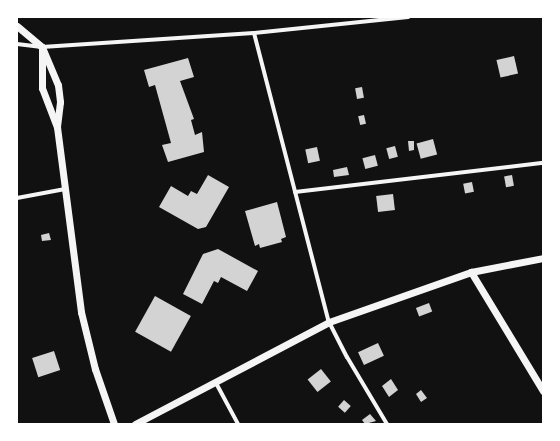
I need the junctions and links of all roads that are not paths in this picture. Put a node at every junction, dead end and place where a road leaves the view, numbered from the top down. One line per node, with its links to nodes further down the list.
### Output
1 (408, 17): 3 (street)
2 (17, 26): 5 (street)
3 (254, 33): 5 (street); 9 (street)
4 (17, 44): 5 (street)
5 (42, 47): 6 (street); 6 (street)
6 (57, 128): 8 (street)
7 (543, 163): 9 (street)
8 (65, 189): 10 (street); 16 (street)
9 (295, 192): 13 (street)
10 (17, 198)
11 (543, 258): 12 (street)
12 (471, 272): 13 (street); 15 (street)
13 (329, 322): 14 (street); 19 (street)
14 (216, 383): 17 (street); 18 (street)
15 (543, 391)
16 (114, 424)
17 (135, 424)
18 (238, 424)
19 (387, 424)

